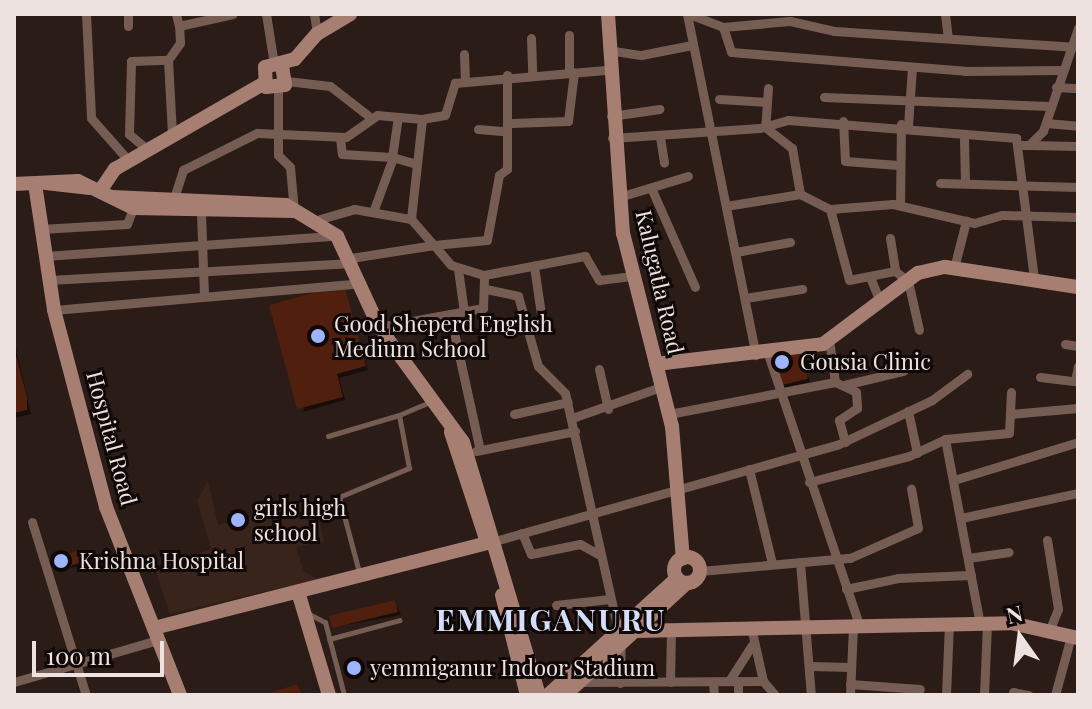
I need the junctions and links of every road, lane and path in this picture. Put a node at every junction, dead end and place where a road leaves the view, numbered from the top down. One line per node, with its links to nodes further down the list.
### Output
1 (86, 14): 68 (street)
2 (128, 14): 14 (street)
3 (176, 14): 15 (street)
4 (233, 14): 12 (street)
5 (266, 14): 32 (street)
6 (314, 14): 18 (street)
7 (350, 14): 18 (street)
8 (608, 14): 23 (street, Kalugatla Road)
9 (690, 14): 16 (street); 22 (street)
10 (715, 14): 16 (street)
11 (945, 14): 20 (street)
12 (219, 16): 15 (street)
13 (804, 19): 16 (street); 20 (street)
14 (128, 26)
15 (179, 26): 26 (street)
16 (720, 26): 27 (street)
17 (1078, 30): 24 (street)
18 (317, 34): 32 (street)
19 (569, 35): 31 (street)
20 (948, 37): 24 (street)
21 (531, 38): 30 (street)
22 (692, 45): 23 (street); 54 (street)
23 (608, 50): 28 (street, Kalugatla Road)
24 (1073, 52): 29 (street)
25 (464, 54): 34 (street)
26 (168, 60): 59 (street); 66 (street)
27 (912, 67): 29 (street); 41 (street)
28 (608, 70): 31 (street); 45 (street, Kalugatla Road)
29 (1063, 70): 36 (street)
30 (532, 72): 31 (street); 33 (street)
31 (572, 72): 50 (street)
32 (280, 75): 35 (street); 35 (street); 46 (street); 57 (street)
33 (507, 75): 34 (street); 50 (street)
34 (465, 80): 48 (street)
35 (263, 84): 59 (street)
36 (1056, 87): 38 (street); 43 (street)
37 (768, 88): 42 (street)
38 (1078, 88)
39 (824, 97): 41 (street)
40 (719, 99): 42 (street)
41 (910, 100): 43 (street); 52 (street)
42 (767, 102): 55 (street)
43 (1050, 106): 51 (street)
44 (659, 109): 45 (street)
45 (611, 116): 62 (street, Kalugatla Road)
46 (370, 117): 47 (street); 61 (street)
47 (398, 117): 48 (street); 67 (street)
48 (422, 119): 70 (street)
49 (843, 121): 52 (street); 55 (street); 71 (street)
50 (512, 123): 58 (street)
51 (1046, 123): 53 (street); 64 (street)
52 (905, 125): 63 (street); 71 (street)
53 (1078, 126)
54 (711, 127): 55 (street); 60 (street); 85 (street)
55 (765, 127): 81 (street)
56 (478, 129): 58 (street)
57 (280, 131): 61 (street); 83 (street); 88 (street)
58 (502, 131): 101 (street)
59 (172, 134): 66 (street)
60 (660, 137): 62 (street); 69 (street)
61 (340, 138): 67 (street)
62 (612, 138): 82 (street, Kalugatla Road)
63 (964, 139): 64 (street); 73 (street)
64 (1024, 145): 65 (street); 74 (street)
65 (1078, 146)
66 (148, 150): 68 (street)
67 (392, 159): 70 (street); 89 (street)
68 (129, 161): 80 (street)
69 (664, 163)
70 (417, 164): 94 (street)
71 (898, 165): 84 (street)
72 (688, 176): 79 (street)
73 (965, 182): 74 (street); 76 (street)
74 (1019, 182): 78 (street); 91 (street)
75 (40, 183): 77 (street); 80 (street); 96 (street, Hospital Road)
76 (940, 183)
77 (14, 184)
78 (1078, 187)
79 (652, 190): 82 (street); 116 (street)
80 (101, 192): 83 (street); 86 (street)
81 (800, 194): 85 (street); 87 (street)
82 (618, 197): 110 (street, Kalugatla Road)
83 (173, 201): 88 (street)
84 (900, 205): 87 (street); 95 (street)
85 (726, 206): 102 (street)
86 (133, 208): 90 (street); 96 (street)
87 (830, 209): 112 (street)
88 (294, 211): 90 (street); 93 (street)
89 (373, 212): 93 (street); 94 (street)
90 (201, 213): 100 (street)
91 (1024, 215): 92 (street); 95 (street); 113 (street)
92 (1078, 217)
93 (320, 219): 97 (street)
94 (411, 219): 101 (street)
95 (966, 221): 106 (street)
96 (40, 229): 103 (street, Hospital Road)
97 (337, 236): 100 (street); 104 (street)
98 (890, 238): 111 (street)
99 (790, 242): 102 (street)
100 (202, 245): 103 (street); 108 (street)
101 (434, 245): 104 (street); 107 (street)
102 (736, 252): 121 (street)
103 (45, 256): 114 (street, Hospital Road)
104 (352, 260): 108 (street); 115 (street)
105 (534, 266): 109 (street); 110 (street); 128 (street)
106 (954, 268): 111 (street); 113 (street)
107 (458, 269): 109 (street); 124 (street)
108 (203, 271): 114 (street); 120 (street)
109 (484, 275): 118 (street)
110 (631, 276): 133 (street, Kalugatla Road)
111 (902, 276): 112 (street); 122 (street); 127 (street)
112 (870, 277): 122 (street)
113 (1034, 279): 117 (street)
114 (49, 280): 123 (street, Hospital Road)
115 (361, 283): 120 (street); 126 (street)
116 (695, 287)
117 (1078, 287)
118 (486, 289): 124 (street); 128 (street)
119 (802, 289): 121 (street)
120 (204, 296): 123 (street)
121 (745, 298): 132 (street)
122 (880, 302): 129 (street)
123 (54, 310): 200 (street, Hospital Road)
124 (464, 312): 125 (street)
125 (450, 314): 126 (street); 160 (street)
126 (379, 327): 144 (street)
127 (919, 330)
128 (528, 332): 145 (street)
129 (829, 340): 132 (street); 140 (street)
130 (1065, 344): 131 (street)
131 (1078, 346)
132 (762, 354): 133 (street); 142 (street)
133 (656, 364): 141 (street, Kalugatla Road)
134 (1078, 366): 139 (street)
135 (599, 369): 147 (street)
136 (903, 371): 140 (street)
137 (967, 374): 148 (street)
138 (1040, 377): 139 (street)
139 (1076, 382)
140 (840, 383): 142 (street); 158 (street)
141 (661, 387): 147 (street); 150 (street, Kalugatla Road)
142 (777, 389): 150 (street); 162 (street)
143 (1011, 392): 151 (street)
144 (430, 402): 152 (lane); 155 (street)
145 (568, 402): 149 (street); 153 (street)
146 (1078, 408): 151 (street)
147 (608, 409): 153 (street)
148 (908, 411): 158 (street); 161 (street)
149 (514, 414)
150 (669, 414): 167 (street, Kalugatla Road)
151 (1011, 414): 157 (street)
152 (399, 415): 156 (lane); 184 (lane)
153 (572, 418): 154 (street)
154 (575, 431): 160 (street); 169 (street)
155 (451, 432): 160 (street); 174 (street)
156 (328, 436)
157 (945, 439): 161 (street); 164 (street)
158 (845, 442): 162 (street)
159 (1078, 442): 164 (street)
160 (474, 451): 174 (street)
161 (917, 453): 165 (street)
162 (800, 457): 163 (street); 165 (street)
163 (749, 469): 167 (street); 181 (street)
164 (954, 480): 170 (street)
165 (809, 482): 180 (street)
166 (911, 489): 180 (street)
167 (677, 490): 169 (street); 178 (street, Kalugatla Road)
168 (1078, 493): 170 (street)
169 (590, 513): 172 (street); 176 (street)
170 (961, 518): 177 (street)
171 (32, 522): 204 (street)
172 (522, 533): 174 (street); 176 (street)
173 (1047, 540): 192 (street)
174 (492, 541): 184 (street); 221 (street); 222 (street)
175 (1009, 552): 177 (street)
176 (600, 555): 188 (street)
177 (968, 558): 183 (street)
178 (683, 559): 182 (street); 185 (street, Kalugatla Road)
179 (800, 562): 180 (street); 181 (street); 195 (street)
180 (836, 562): 186 (street)
181 (772, 563): 182 (street)
182 (700, 571): 185 (street)
183 (971, 575): 186 (street); 194 (street)
184 (360, 577): 187 (street)
185 (682, 581): 199 (street)
186 (846, 589): 197 (street)
187 (299, 595): 190 (street); 200 (street)
188 (610, 599): 189 (street); 199 (street)
189 (556, 605)
190 (305, 613): 202 (lane); 219 (street)
191 (400, 620): 202 (lane)
192 (1054, 621): 194 (street); 201 (street)
193 (949, 624): 194 (street); 197 (street); 230 (street)
194 (984, 624): 231 (street)
195 (810, 626): 196 (street); 197 (street); 205 (street)
196 (751, 627): 198 (street); 203 (street)
197 (857, 627): 206 (street)
198 (671, 630): 199 (street); 211 (street)
199 (626, 632): 210 (street); 213 (street); 223 (street)
200 (156, 634): 204 (street); 218 (street, Hospital Road)
201 (1075, 637): 233 (street)
202 (329, 639): 220 (lane)
203 (752, 645): 207 (street); 208 (street)
204 (77, 666): 209 (street); 217 (street)
205 (810, 666): 206 (street); 228 (street)
206 (851, 667): 214 (street)
207 (733, 681): 208 (street); 212 (street); 226 (street)
208 (763, 681): 227 (street)
209 (14, 682)
210 (580, 682): 213 (street); 224 (street)
211 (670, 682): 212 (street); 213 (street)
212 (713, 682): 225 (street)
213 (620, 683)
214 (850, 684): 215 (street); 229 (street)
215 (920, 689)
216 (1013, 692): 232 (street)
217 (86, 695)
218 (180, 695)
219 (329, 695)
220 (344, 695)
221 (527, 695)
222 (539, 695)
223 (548, 695)
224 (565, 695)
225 (714, 695)
226 (738, 695)
227 (775, 695)
228 (811, 695)
229 (850, 695)
230 (946, 695)
231 (984, 695)
232 (1029, 695)
233 (1055, 695)

